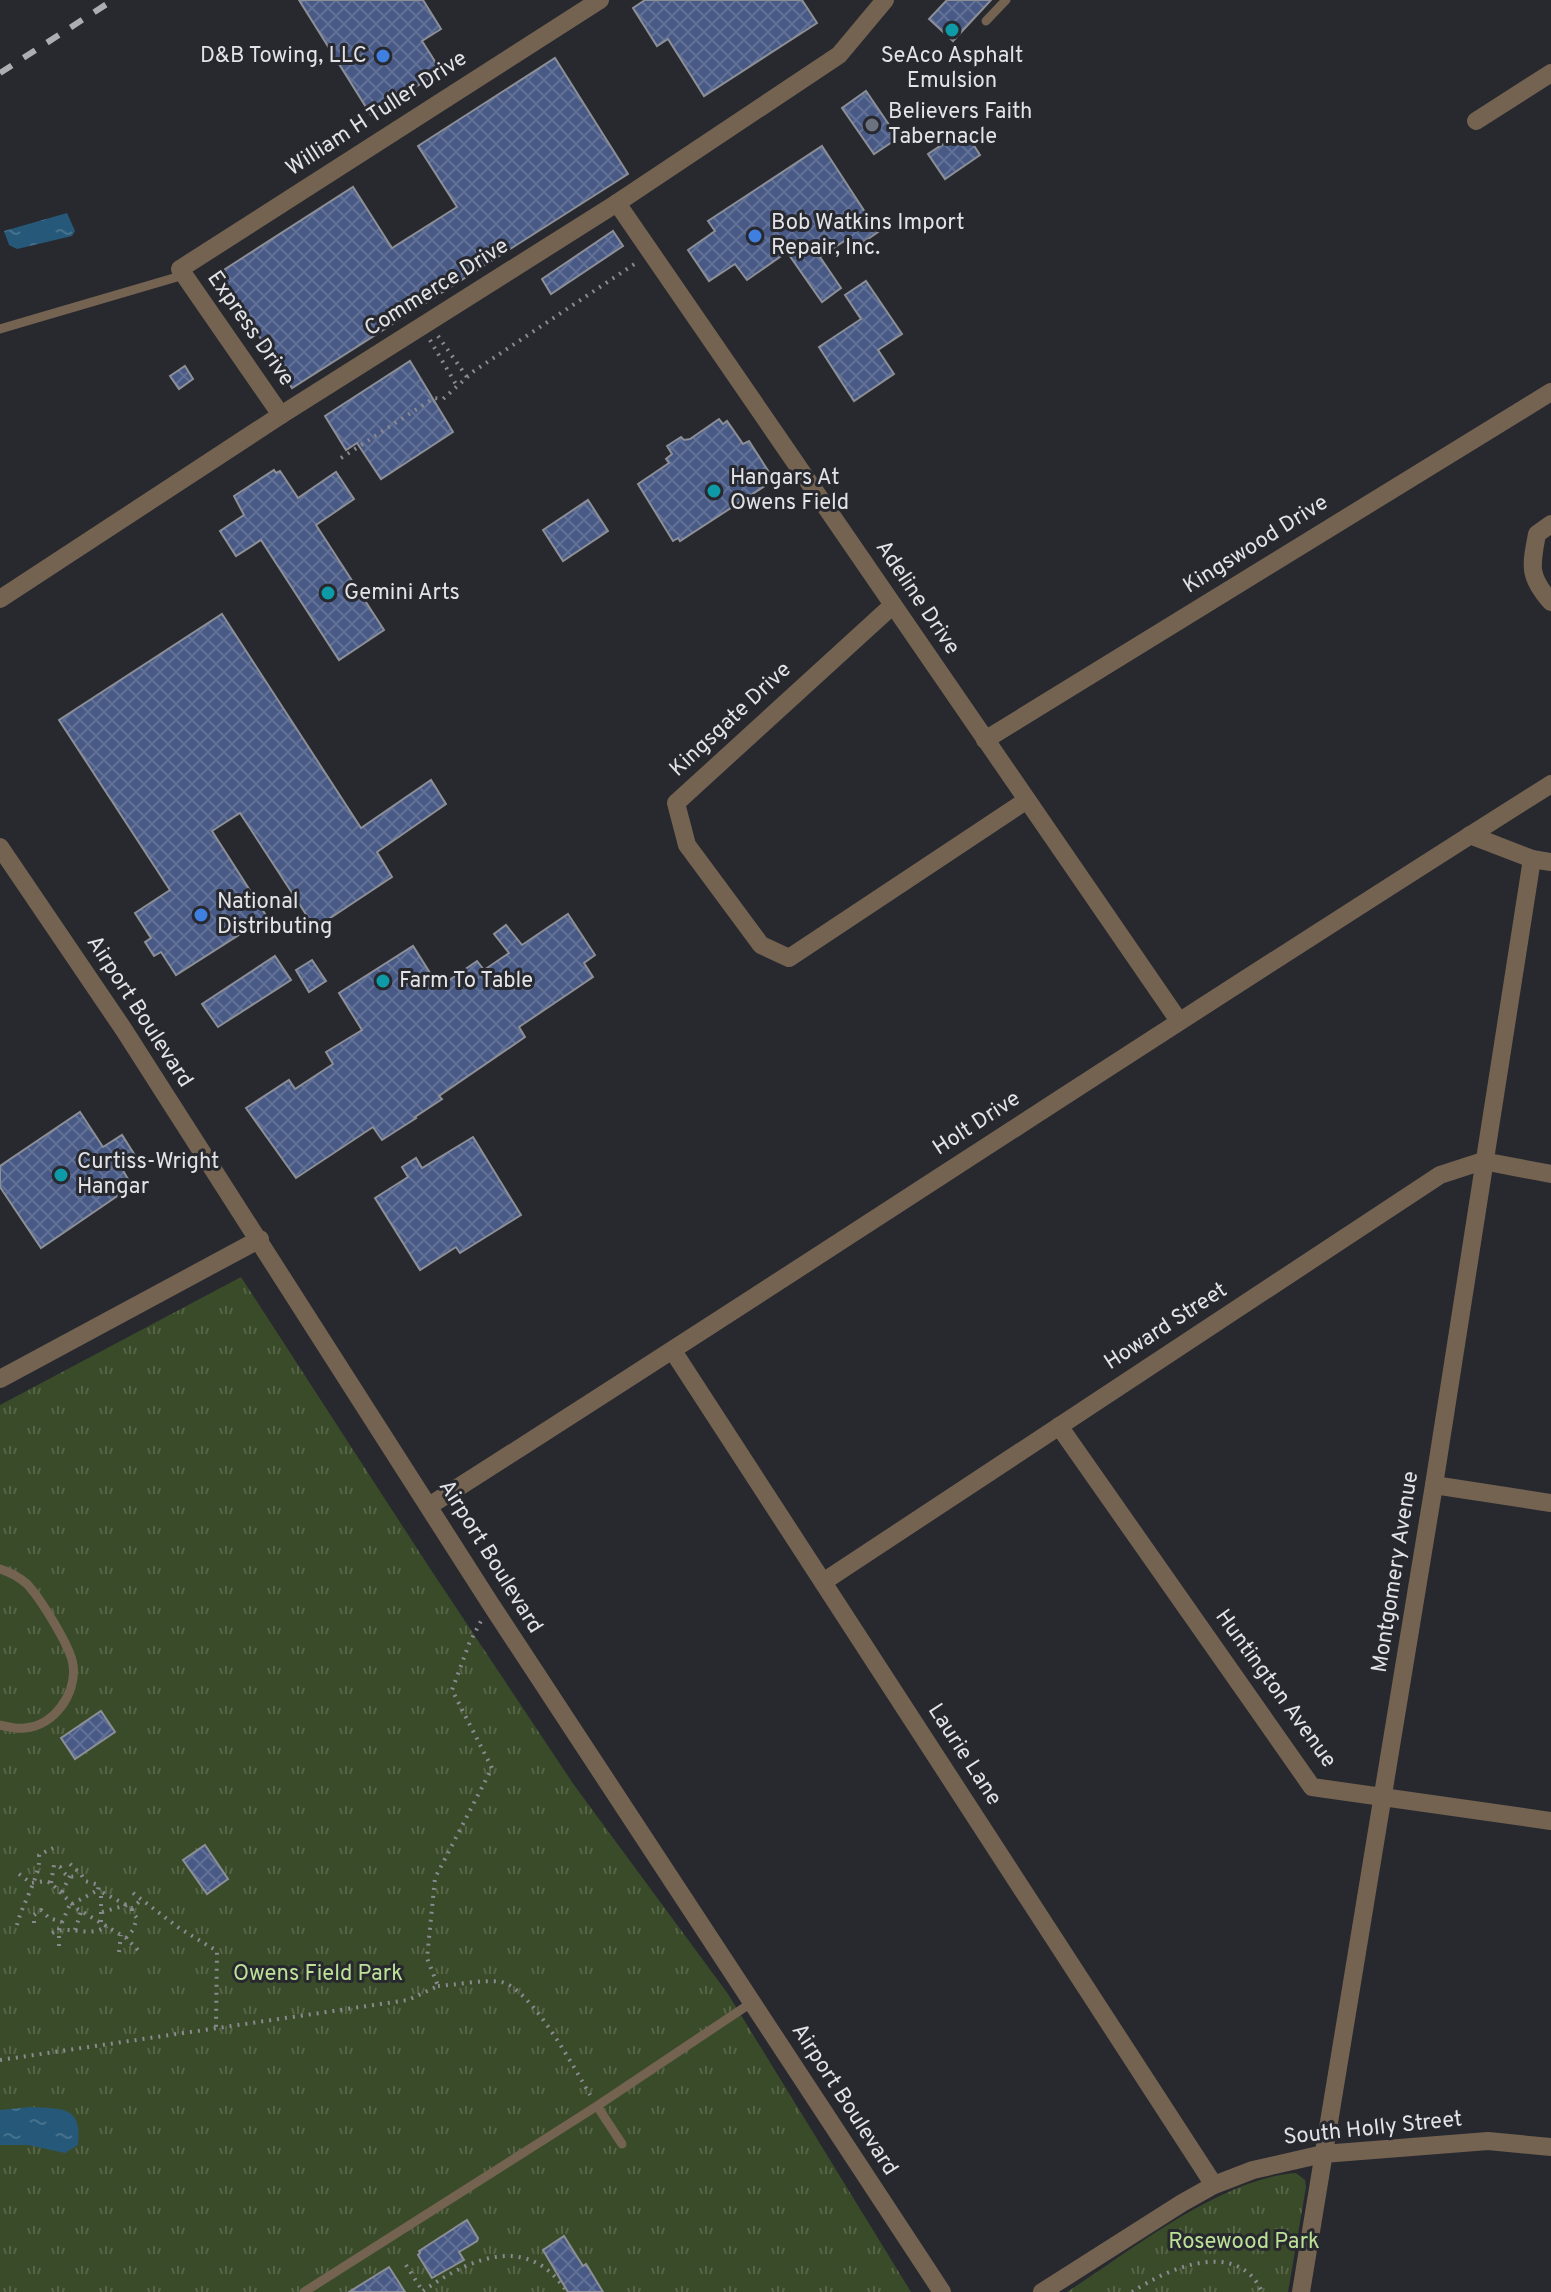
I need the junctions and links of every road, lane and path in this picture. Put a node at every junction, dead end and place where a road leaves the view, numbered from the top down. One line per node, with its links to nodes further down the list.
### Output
1 (600, 0): 9 (street, William H Tuller Drive)
2 (885, 0): 7 (street, Commerce Drive)
3 (1006, 0): 4 (lane)
4 (986, 21)
5 (1551, 73): 6 (street)
6 (1476, 121)
7 (617, 203): 8 (street, Adeline Drive); 10 (street, Commerce Drive)
8 (651, 253): 14 (path); 22 (street, Adeline Drive)
9 (182, 272): 11 (lane); 17 (street, Express Drive)
10 (425, 324): 12 (path); 13 (path); 17 (street, Commerce Drive)
11 (0, 329)
12 (456, 361): 13 (path); 14 (path)
13 (447, 368): 15 (path)
14 (467, 377): 15 (path)
15 (457, 386): 18 (path)
16 (1551, 392): 23 (street, Kingswood Drive)
17 (281, 415): 20 (street, Commerce Drive)
18 (341, 458)
19 (1551, 524): 21 (street)
20 (0, 599)
21 (1551, 602)
22 (893, 605): 23 (street, Adeline Drive); 25 (street, Kingsgate Drive)
23 (985, 740): 25 (street, Adeline Drive)
24 (1551, 784): 26 (street, Holt Drive)
25 (1027, 800): 29 (street, Adeline Drive)
26 (1470, 835): 28 (street); 29 (street, Holt Drive)
27 (0, 847): 32 (street, Airport Boulevard)
28 (1542, 860): 30 (street, Montgomery Avenue)
29 (1179, 1021): 33 (street, Holt Drive)
30 (1483, 1161): 31 (street, Howard Street); 35 (street, Howard Street); 36 (street, Montgomery Avenue)
31 (1551, 1174)
32 (260, 1239): 34 (street); 38 (street, Airport Boulevard)
33 (673, 1351): 38 (street, Holt Drive); 40 (street, Laurie Lane)
34 (0, 1379)
35 (1059, 1426): 40 (street, Howard Street); 43 (street, Huntington Avenue)
36 (1434, 1485): 37 (street); 43 (street, Montgomery Avenue)
37 (1551, 1503)
38 (429, 1506): 41 (street, Airport Boulevard)
39 (0, 1569): 42 (lane)
40 (823, 1582): 80 (street, Laurie Lane)
41 (490, 1603): 72 (path); 73 (street, Airport Boulevard)
42 (0, 1725)
43 (1384, 1797): 44 (street, Huntington Avenue); 79 (street, Montgomery Avenue)
44 (1551, 1821)
45 (53, 1848): 48 (path)
46 (70, 1864): 50 (path)
47 (19, 1874): 48 (path)
48 (31, 1883): 49 (path); 63 (path)
49 (51, 1883): 51 (path); 51 (path)
50 (99, 1891): 54 (path); 55 (path); 57 (path)
51 (62, 1892): 54 (path)
52 (133, 1893): 53 (path)
53 (141, 1900): 55 (path); 74 (path)
54 (72, 1903): 56 (path); 58 (path)
55 (130, 1906): 57 (path); 68 (path)
56 (81, 1912): 59 (path); 61 (path)
57 (102, 1912): 61 (path)
58 (64, 1915): 59 (path); 60 (path)
59 (77, 1920): 66 (path)
60 (62, 1922): 62 (path); 65 (path)
61 (101, 1922): 64 (path)
62 (34, 1923)
63 (17, 1925)
64 (107, 1926): 66 (path); 68 (path)
65 (59, 1929): 66 (path); 67 (path); 69 (path)
66 (75, 1930)
67 (52, 1933)
68 (123, 1937): 70 (path); 71 (path)
69 (59, 1946)
70 (119, 1952)
71 (141, 1953)
72 (438, 1986): 74 (path); 76 (path)
73 (751, 2003): 76 (lane); 85 (street, Airport Boulevard)
74 (216, 2028): 75 (path)
75 (0, 2060)
76 (597, 2106): 77 (lane); 83 (lane)
77 (622, 2144)
78 (1551, 2147): 79 (street, South Holly Street)
79 (1323, 2154): 80 (street, South Holly Street); 89 (street, Montgomery Avenue)
80 (1214, 2185): 86 (street, South Holly Street)
81 (406, 2265): 82 (path)
82 (423, 2291): 84 (path)
83 (304, 2292)
84 (567, 2292)
85 (942, 2292)
86 (1042, 2292)
87 (1132, 2292): 88 (path)
88 (1262, 2292)
89 (1301, 2292)

